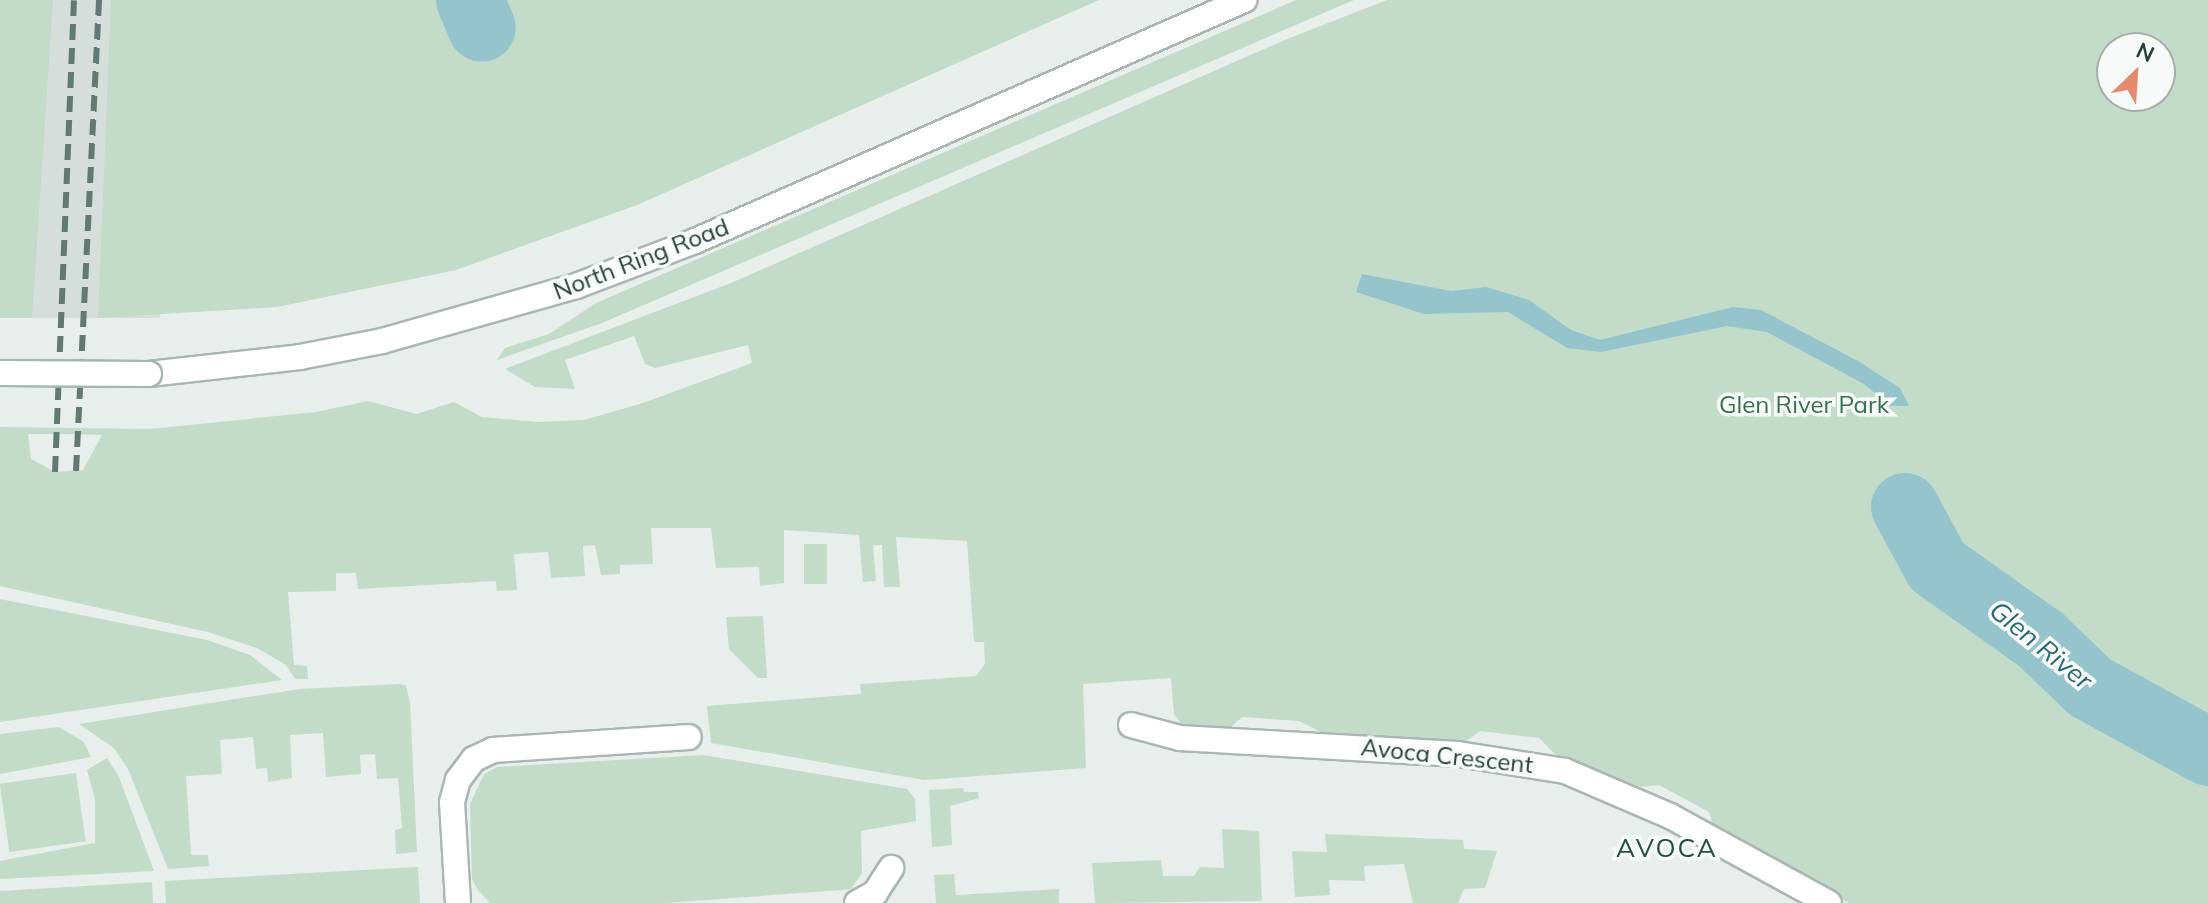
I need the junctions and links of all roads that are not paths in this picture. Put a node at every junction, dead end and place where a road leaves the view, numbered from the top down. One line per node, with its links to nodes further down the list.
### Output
1 (1244, 0): 2 (main road, North Ring Road, bridge)
2 (0, 373)
3 (1131, 725): 8 (main road, Avoca Crescent)
4 (689, 737): 6 (main road)
5 (891, 868): 7 (main road)
6 (458, 903)
7 (857, 903)
8 (1829, 903)

